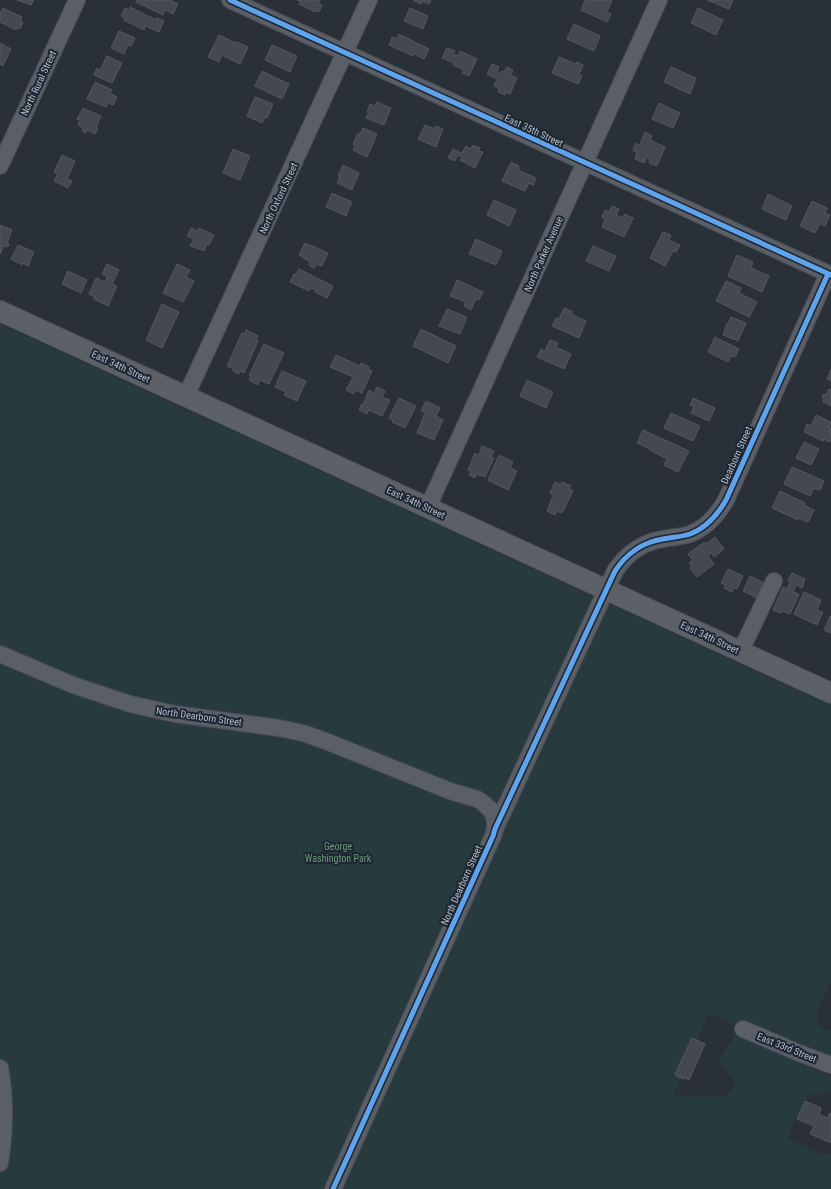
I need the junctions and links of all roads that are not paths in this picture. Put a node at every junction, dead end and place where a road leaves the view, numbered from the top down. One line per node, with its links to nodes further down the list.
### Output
1 (77, 0): 7 (street, North Rural Street)
2 (230, 0): 5 (street, East 35th Street)
3 (368, 0): 5 (street, North Oxford Street)
4 (659, 0): 6 (street, North Parker Avenue)
5 (344, 53): 6 (street, East 35th Street); 10 (street, North Oxford Street)
6 (585, 163): 8 (street, East 35th Street); 11 (street, North Parker Avenue)
7 (0, 165)
8 (829, 275): 13 (street, Dearborn Street)
9 (0, 311): 10 (main road, East 34th Street)
10 (186, 396): 11 (main road, East 34th Street)
11 (428, 507): 13 (main road, East 34th Street)
12 (774, 581): 14 (street)
13 (606, 589): 14 (main road, East 34th Street); 17 (street, North Dearborn Street)
14 (739, 651): 16 (main road, East 34th Street)
15 (0, 654): 17 (street, North Dearborn Street)
16 (831, 693)
17 (495, 829): 22 (street, North Dearborn Street)
18 (743, 1028): 19 (street, East 33rd Street)
19 (831, 1065)
20 (0, 1068): 21 (street)
21 (0, 1163)
22 (332, 1189)

